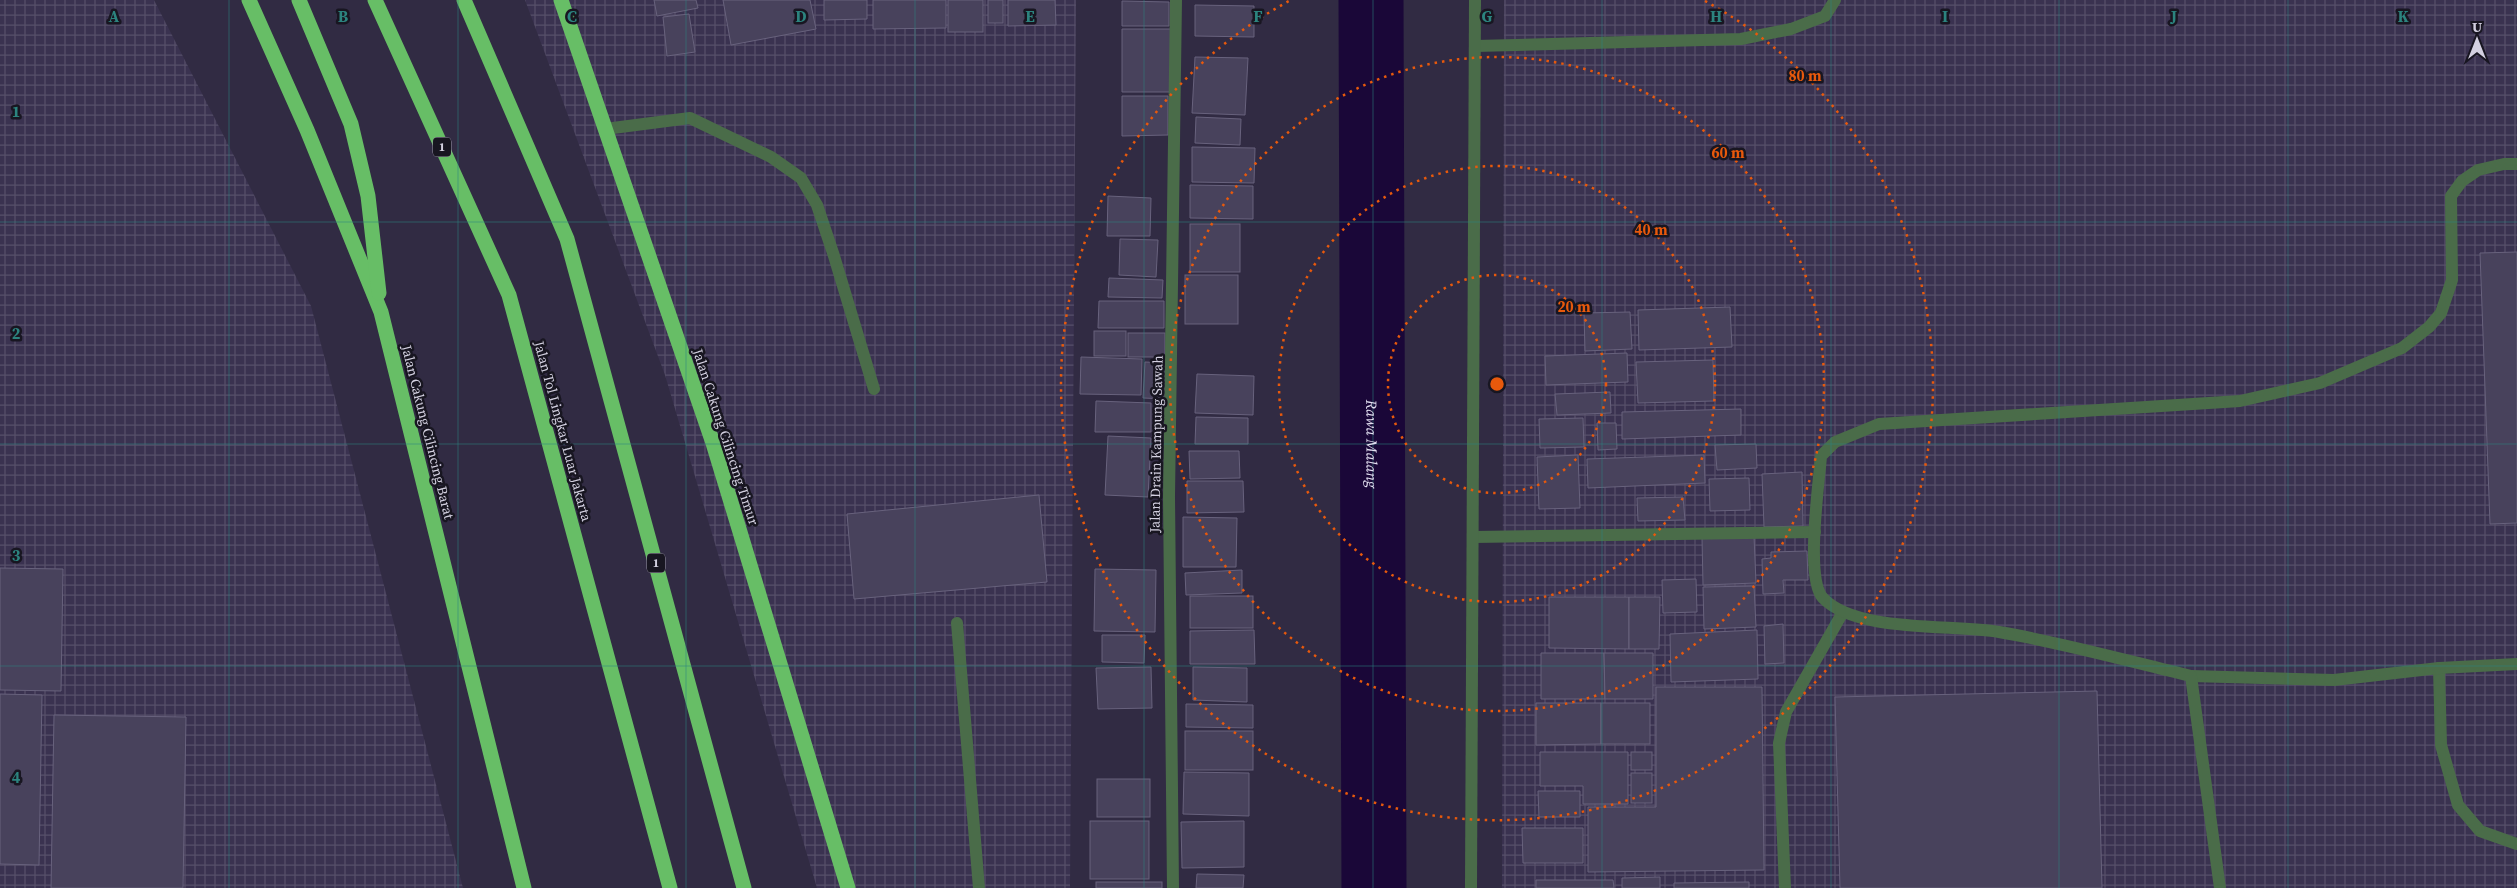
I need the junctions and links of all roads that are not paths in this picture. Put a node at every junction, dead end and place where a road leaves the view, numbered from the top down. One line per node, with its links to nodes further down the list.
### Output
1 (249, 0): 12 (highway, Jalan Cakung Cilincing Barat)
2 (299, 0): 12 (highway)
3 (375, 0): 23 (highway, Jalan Tol Lingkar Luar Jakarta / 1)
4 (464, 0): 24 (highway, 1)
5 (561, 0): 10 (highway, Jalan Cakung Cilincing Timur)
6 (1176, 0): 27 (street, Jalan Drain Kampung Sawah)
7 (1475, 0): 9 (street)
8 (1835, 0): 9 (street)
9 (1475, 46): 15 (street)
10 (605, 129): 13 (street); 25 (highway, Jalan Cakung Cilincing Timur)
11 (2517, 164): 14 (street)
12 (381, 312): 22 (highway, Jalan Cakung Cilincing Barat)
13 (874, 389)
14 (1815, 532): 15 (street); 16 (street)
15 (1473, 537): 28 (street)
16 (1843, 612): 20 (street); 29 (street)
17 (957, 623): 26 (street)
18 (2517, 664): 19 (street)
19 (2439, 668): 20 (street); 21 (street)
20 (2191, 676): 30 (street)
21 (2517, 844)
22 (524, 888)
23 (670, 888)
24 (744, 888)
25 (848, 888)
26 (979, 888)
27 (1173, 888)
28 (1471, 888)
29 (1785, 888)
30 (2220, 888)

